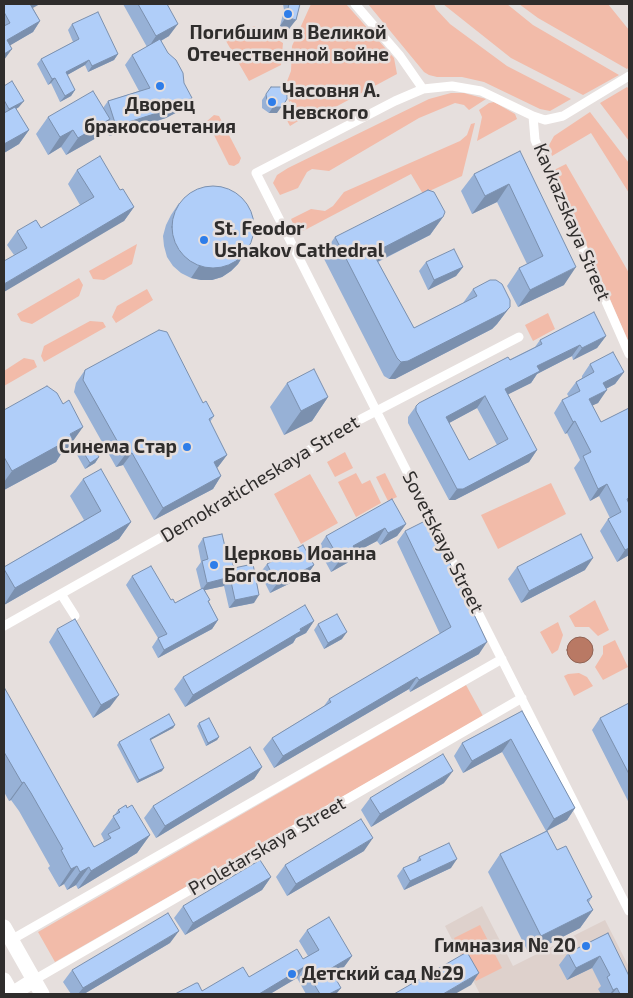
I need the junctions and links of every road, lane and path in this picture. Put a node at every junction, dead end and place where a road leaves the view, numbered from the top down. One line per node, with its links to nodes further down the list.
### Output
1 (355, 4): 3 (street)
2 (629, 76): 4 (street)
3 (423, 90): 4 (street); 7 (street, Sovetskaya Street)
4 (533, 116): 6 (street, Kavkazskaya Street)
5 (520, 337): 7 (street, Demokraticheskaya Street)
6 (629, 354)
7 (377, 410): 8 (street, Demokraticheskaya Street); 11 (street, Sovetskaya Street)
8 (61, 594): 9 (street); 10 (street, Demokraticheskaya Street)
9 (75, 616)
10 (4, 626)
11 (502, 659): 12 (street, Sovetskaya Street); 14 (street)
12 (522, 698): 13 (street, Sovetskaya Street); 16 (street, Proletarskaya Street)
13 (629, 911)
14 (6, 937): 16 (main road)
15 (4, 980): 17 (main road)
16 (34, 980): 17 (main road, Proletarskaya Street); 18 (main road)
17 (12, 994)
18 (42, 994)

